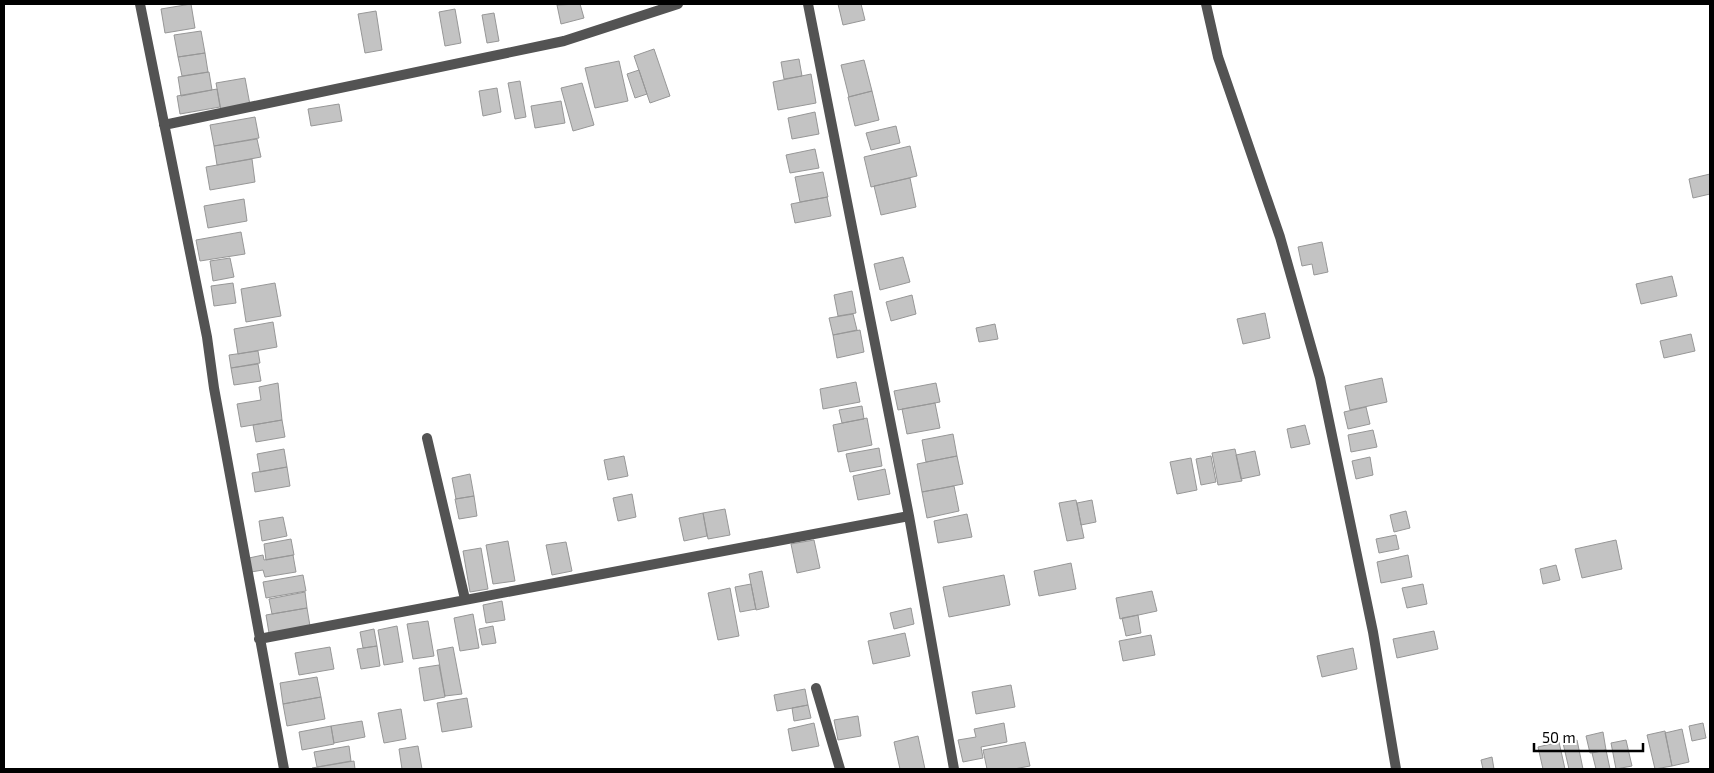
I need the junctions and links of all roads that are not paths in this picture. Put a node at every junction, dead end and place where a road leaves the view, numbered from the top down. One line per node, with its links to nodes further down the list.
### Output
1 (140, 4): 5 (street)
2 (678, 4): 5 (street)
3 (808, 4): 7 (street)
4 (1206, 4): 14 (street)
5 (164, 125): 9 (street)
6 (427, 438): 8 (street)
7 (909, 516): 8 (street); 13 (street)
8 (465, 599): 9 (street)
9 (259, 639): 11 (street)
10 (816, 688): 12 (street)
11 (284, 769)
12 (840, 769)
13 (954, 769)
14 (1396, 769)

